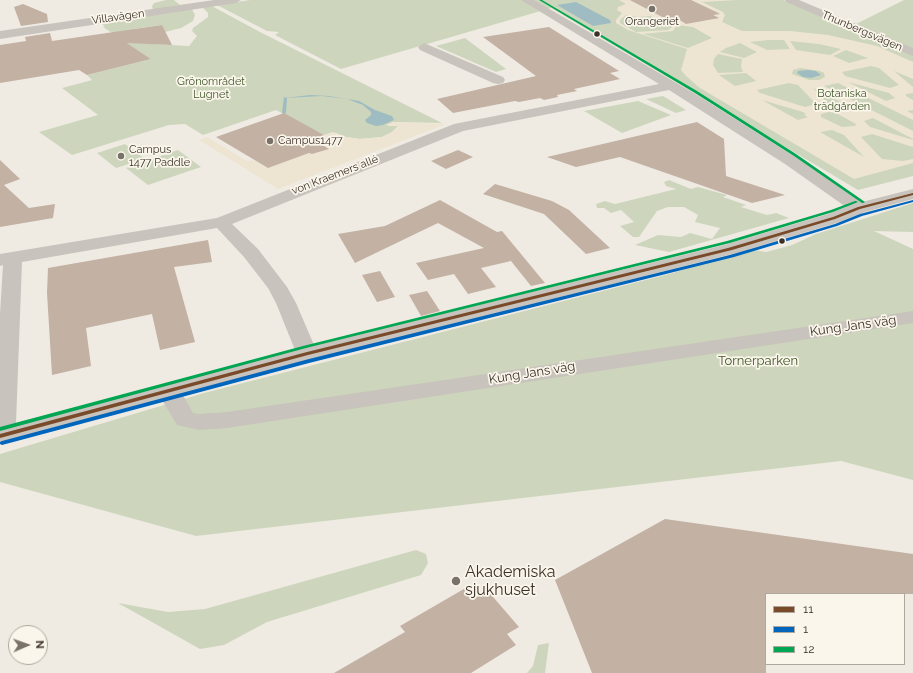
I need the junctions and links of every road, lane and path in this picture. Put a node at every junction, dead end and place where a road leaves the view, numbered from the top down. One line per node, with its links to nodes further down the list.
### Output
1 (180, 0): 5 (street)
2 (236, 0): 5 (street, Villavägen)
3 (526, 0): 10 (street)
4 (790, 0): 8 (street, Thunbergsvägen)
5 (191, 6): 6 (street, Villavägen)
6 (2, 33)
7 (424, 47): 9 (street)
8 (913, 52)
9 (498, 80)
10 (670, 86): 12 (street); 13 (street, von Kraemers allé)
11 (913, 194): 12 (street)
12 (859, 208): 16 (street)
13 (221, 222): 14 (street, von Kraemers allé); 16 (street)
14 (7, 259): 18 (street)
15 (913, 317): 17 (street, Kung Jans väg)
16 (307, 354): 17 (street)
17 (170, 390): 18 (street)
18 (2, 435)

